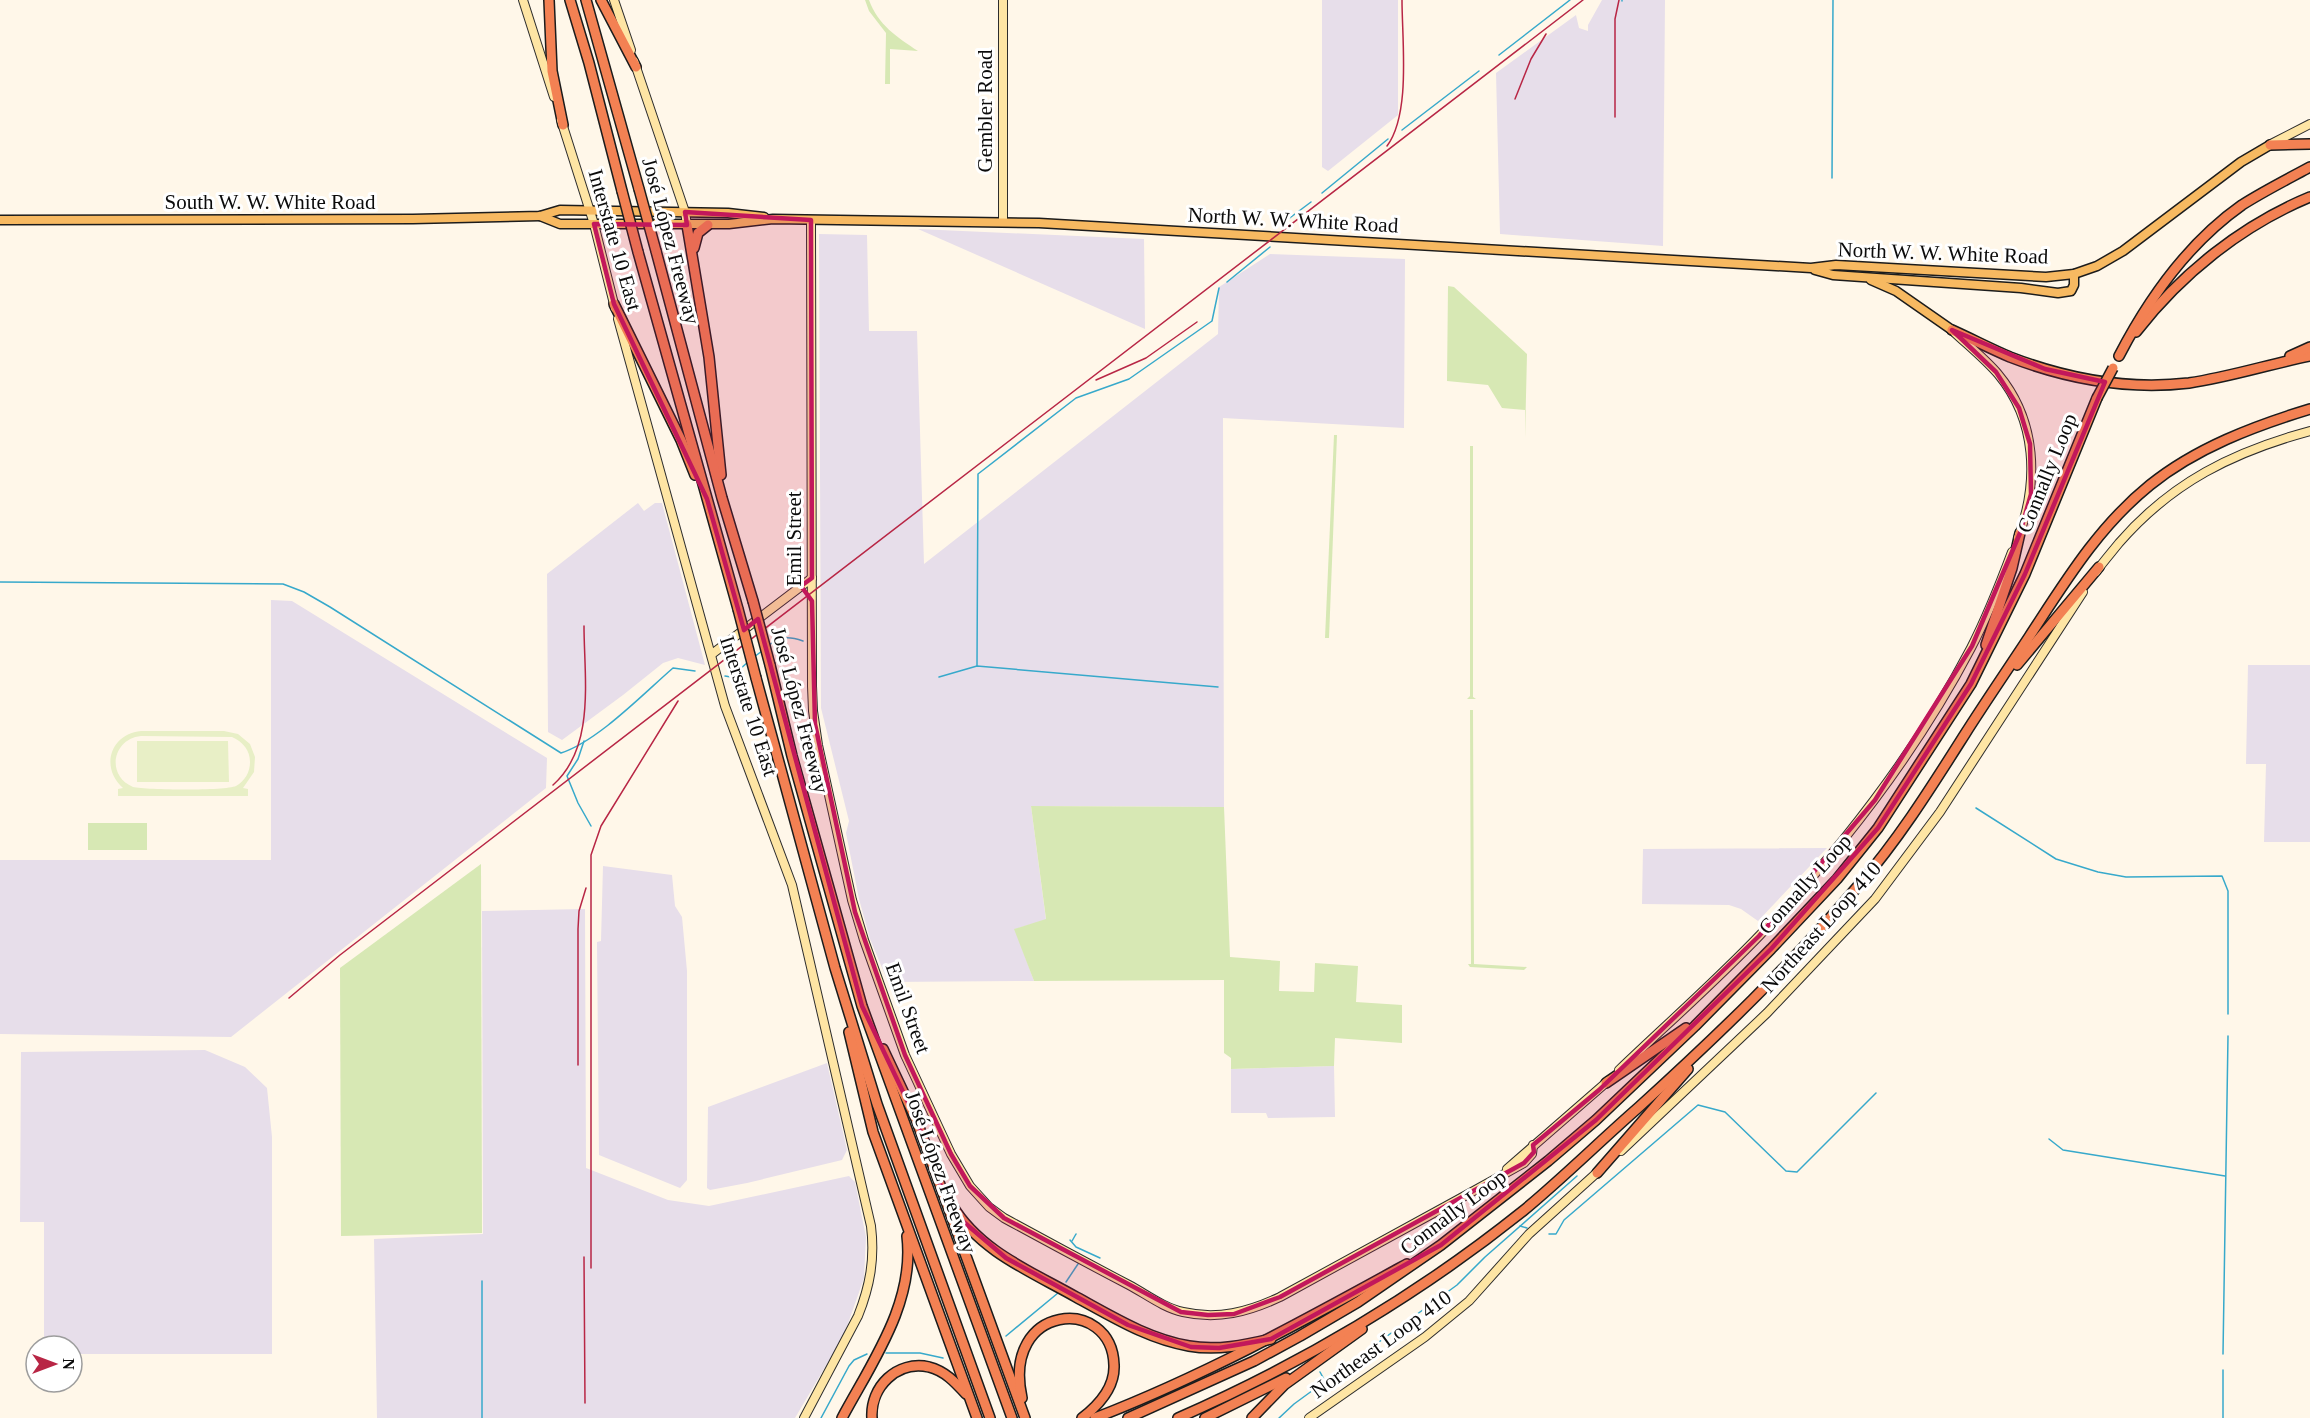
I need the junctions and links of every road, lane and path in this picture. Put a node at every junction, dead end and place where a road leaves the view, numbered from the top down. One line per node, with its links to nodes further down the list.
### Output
1 (523, 0): 10 (main road, Interstate 10 East)
2 (549, 0): 10 (highway)
3 (570, 0): 38 (highway, José López Freeway, bridge)
4 (586, 0): 37 (highway, José López Freeway, bridge)
5 (602, 0): 8 (highway)
6 (614, 0): 8 (main road)
7 (1002, 0): 21 (main road, Gembler Road)
8 (636, 67): 16 (main road)
9 (2310, 124): 12 (main road)
10 (563, 125): 15 (main road, Interstate 10 East)
11 (2309, 144): 12 (highway)
12 (2270, 145): 27 (main road, North W. W. White Road)
13 (2310, 166): 32 (highway)
14 (2310, 197): 32 (highway, Connally Loop)
15 (590, 210): 16 (main road, South W. W. White Road); 17 (main road, South W. W. White Road); 22 (main road, Interstate 10 East)
16 (685, 212): 18 (main road, North W. W. White Road); 23 (main road)
17 (540, 216): 19 (main road, South W. W. White Road); 22 (main road, South W. W. White Road)
18 (773, 219): 20 (main road, North W. W. White Road); 24 (main road, North W. W. White Road)
19 (0, 220)
20 (811, 220): 21 (main road, North W. W. White Road); 41 (main road, Emil Street)
21 (1003, 222): 26 (main road, North W. W. White Road)
22 (594, 224): 23 (main road, North W. W. White Road); 29 (main road, Interstate 10 East)
23 (687, 225): 24 (main road, North W. W. White Road); 25 (highway)
24 (708, 225): 25 (highway)
25 (693, 254): 37 (highway)
26 (1810, 268): 27 (main road, North W. W. White Road); 28 (main road, North W. W. White Road)
27 (2074, 274): 28 (main road, North W. W. White Road)
28 (1862, 277): 30 (main road, North W. W. White Road)
29 (614, 304): 38 (highway); 44 (main road, Interstate 10 East)
30 (1952, 330): 34 (highway); 39 (main road, Northeast Loop 410)
31 (2310, 348): 34 (highway)
32 (2119, 356): 45 (highway, Connally Loop, bridge)
33 (2310, 356): 34 (highway)
34 (2268, 365)
35 (2310, 409): 46 (highway, Connally Loop)
36 (2310, 430): 40 (main road, Northeast Loop 410)
37 (722, 498): 48 (highway, José López Freeway, bridge)
38 (707, 499): 47 (highway, José López Freeway, bridge)
39 (2020, 533): 45 (highway); 51 (main road, Northeast Loop 410)
40 (2099, 567): 46 (highway); 53 (main road, Northeast Loop 410)
41 (812, 578): 42 (main road); 43 (main road, Emil Street)
42 (795, 590): 43 (main road); 44 (main road)
43 (812, 601): 52 (main road, Emil Street)
44 (712, 654): 61 (main road, Interstate 10 East)
45 (1971, 684): 49 (highway, Connally Loop)
46 (1992, 694): 50 (highway, Connally Loop)
47 (835, 968): 55 (highway); 65 (highway, José López Freeway)
48 (862, 1006): 54 (highway); 66 (highway, José López Freeway)
49 (1708, 1013): 51 (highway); 56 (highway, Connally Loop)
50 (1722, 1030): 53 (highway); 57 (highway, Connally Loop)
51 (1606, 1083): 52 (main road, Northeast Loop 410)
52 (938, 1126)
53 (1596, 1173): 74 (main road, Northeast Loop 410)
54 (940, 1184): 58 (highway); 67 (highway)
55 (904, 1219): 60 (highway); 62 (highway)
56 (1441, 1245): 58 (highway); 70 (highway, Connally Loop)
57 (1424, 1284): 59 (highway); 71 (highway, Connally Loop)
58 (1271, 1339): 69 (highway)
59 (1317, 1361): 72 (highway); 73 (highway)
60 (969, 1396): 63 (highway); 64 (highway)
61 (804, 1418)
62 (842, 1418)
63 (872, 1418)
64 (977, 1418)
65 (990, 1418)
66 (1012, 1418)
67 (1025, 1418): 68 (highway)
68 (1082, 1418)
69 (1095, 1418)
70 (1128, 1418)
71 (1178, 1418)
72 (1205, 1418)
73 (1252, 1418)
74 (1309, 1418)

